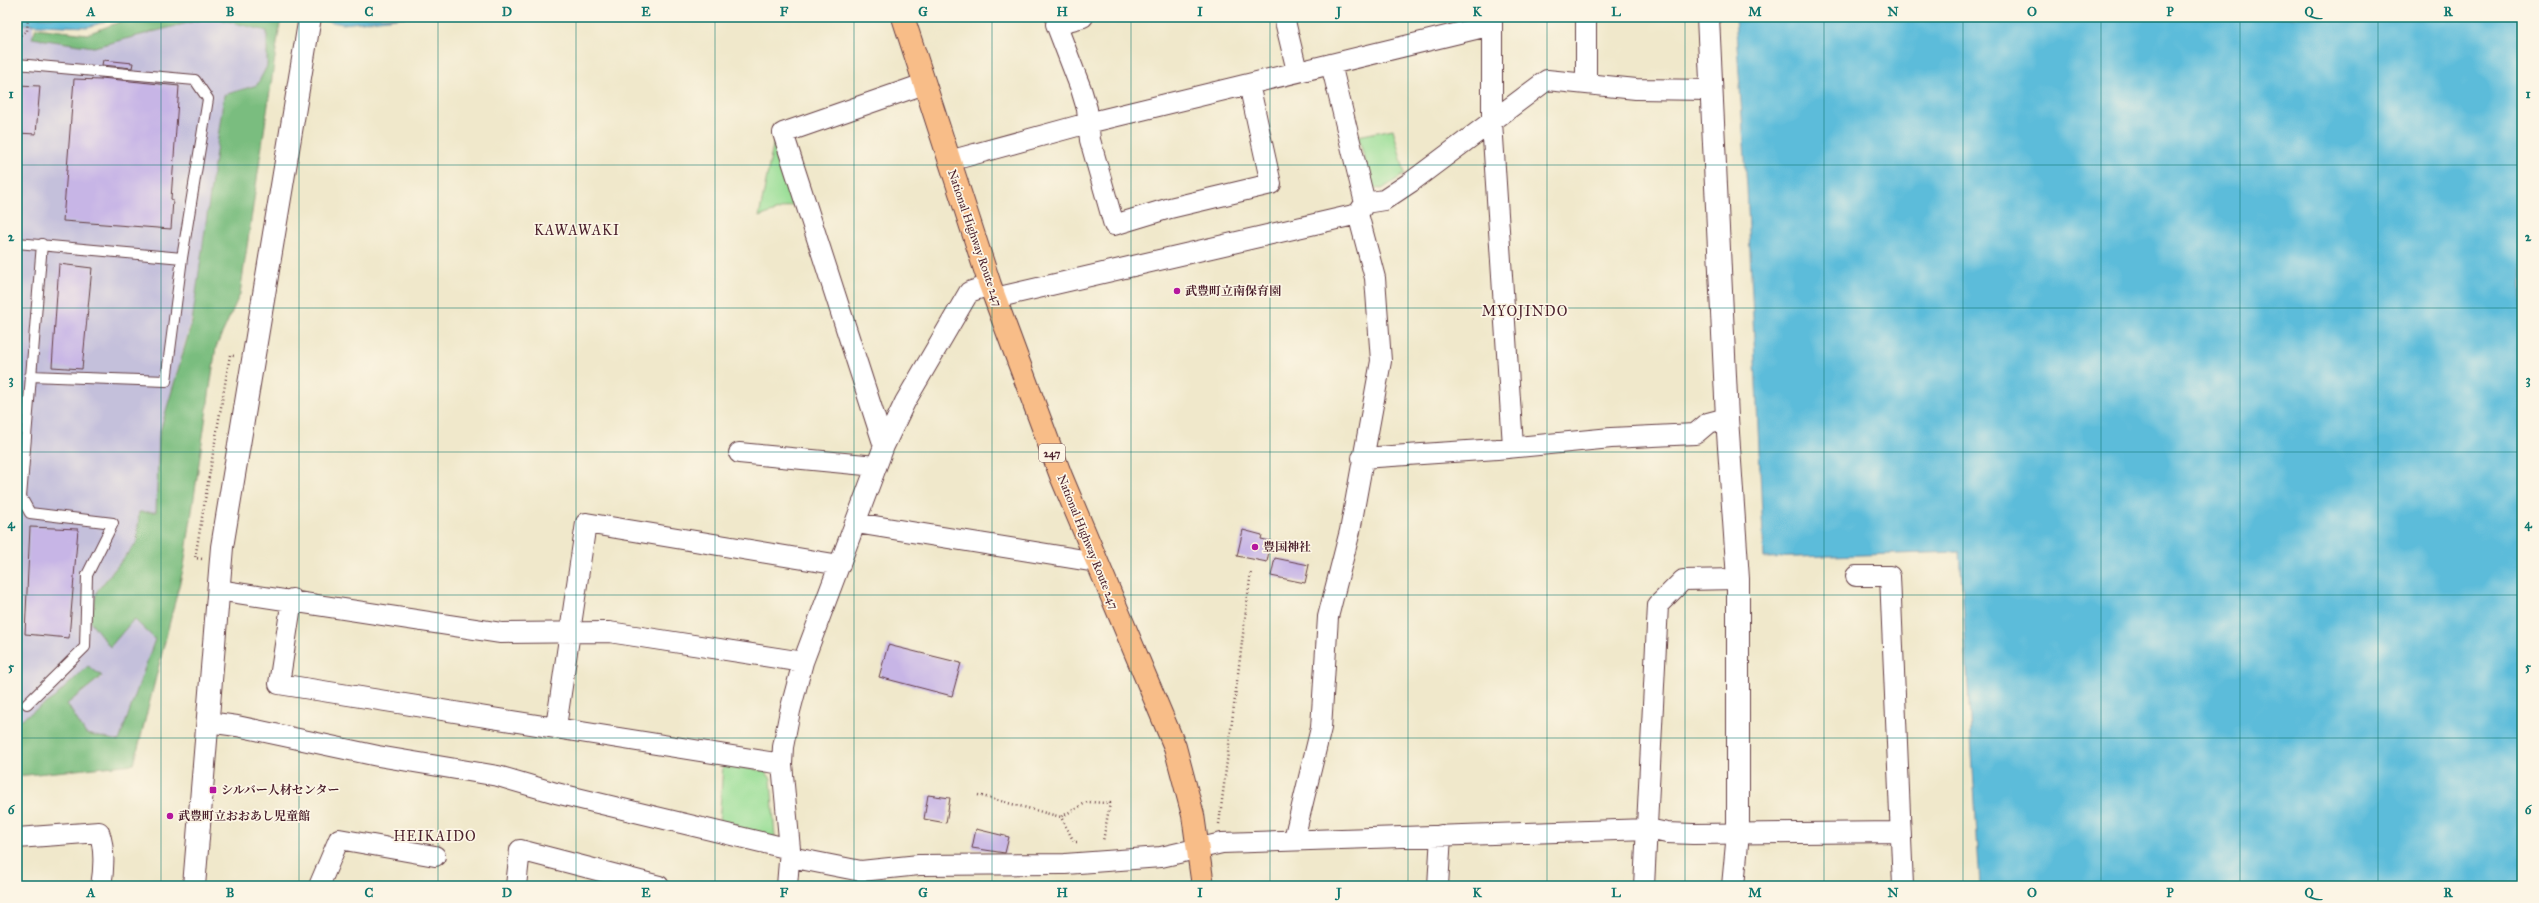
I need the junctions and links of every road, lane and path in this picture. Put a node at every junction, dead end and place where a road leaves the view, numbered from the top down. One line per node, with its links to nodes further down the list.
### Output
1 (28, 17): 9 (path)
2 (903, 17): 13 (highway, National Highway Route 247 / 247)
3 (1083, 17): 18 (street)
4 (1284, 17): 12 (street)
5 (1586, 17): 15 (street)
6 (1708, 17): 16 (street)
7 (1492, 21): 11 (street); 17 (street)
8 (309, 23): 41 (street)
9 (17, 37)
10 (17, 64): 23 (lane)
11 (1331, 64): 12 (street); 20 (street)
12 (1297, 71): 14 (street)
13 (924, 84): 19 (highway, National Highway Route 247 / 247); 28 (street)
14 (1249, 84): 18 (street); 18 (street)
15 (1586, 84): 16 (street); 17 (street)
16 (1710, 90): 27 (street)
17 (1492, 122): 20 (street); 29 (street)
18 (1088, 123): 19 (street)
19 (949, 161): 24 (highway, National Highway Route 247 / 247)
20 (1362, 209): 24 (street); 31 (street)
21 (17, 243): 22 (lane)
22 (42, 244): 23 (lane); 26 (lane)
23 (182, 258): 26 (lane)
24 (992, 291): 28 (street); 36 (highway, National Highway Route 247 / 247)
25 (236, 356): 35 (path)
26 (30, 376): 33 (lane)
27 (1727, 418): 29 (street); 40 (street)
28 (884, 446): 32 (street)
29 (1513, 446): 31 (street)
30 (739, 453): 32 (street)
31 (1362, 458): 57 (street)
32 (876, 466): 34 (street)
33 (21, 506): 45 (lane)
34 (856, 523): 36 (street); 37 (street)
35 (208, 560)
36 (1096, 562): 62 (highway, National Highway Route 247 / 247)
37 (840, 565): 43 (street); 44 (street)
38 (1251, 571): 51 (path)
39 (1856, 576): 53 (street)
40 (1738, 579): 52 (street); 54 (street)
41 (218, 590): 42 (street); 46 (street)
42 (292, 599): 43 (street); 47 (street)
43 (570, 632): 44 (street); 47 (street)
44 (803, 662): 48 (street)
45 (27, 704)
46 (208, 722): 63 (street); 66 (street)
47 (556, 727): 48 (street)
48 (782, 764): 63 (street)
49 (978, 795): 50 (path)
50 (1061, 817): 59 (path); 61 (path)
51 (1219, 824)
52 (1648, 829): 54 (street); 55 (street); 73 (street)
53 (1900, 832): 54 (street); 75 (street)
54 (1738, 833): 74 (street)
55 (1441, 835): 57 (street); 72 (street)
56 (17, 838): 65 (street)
57 (1294, 839): 62 (street)
58 (1096, 841): 59 (path)
59 (1103, 841): 60 (path)
60 (1111, 841)
61 (1082, 842)
62 (1198, 849): 63 (street); 71 (highway, National Highway Route 247 / 247)
63 (790, 853): 70 (street)
64 (436, 856): 67 (street)
65 (101, 886)
66 (194, 886)
67 (319, 886)
68 (516, 886): 69 (street)
69 (659, 886)
70 (787, 886)
71 (1204, 886)
72 (1438, 886)
73 (1644, 886)
74 (1733, 886)
75 (1903, 886)

